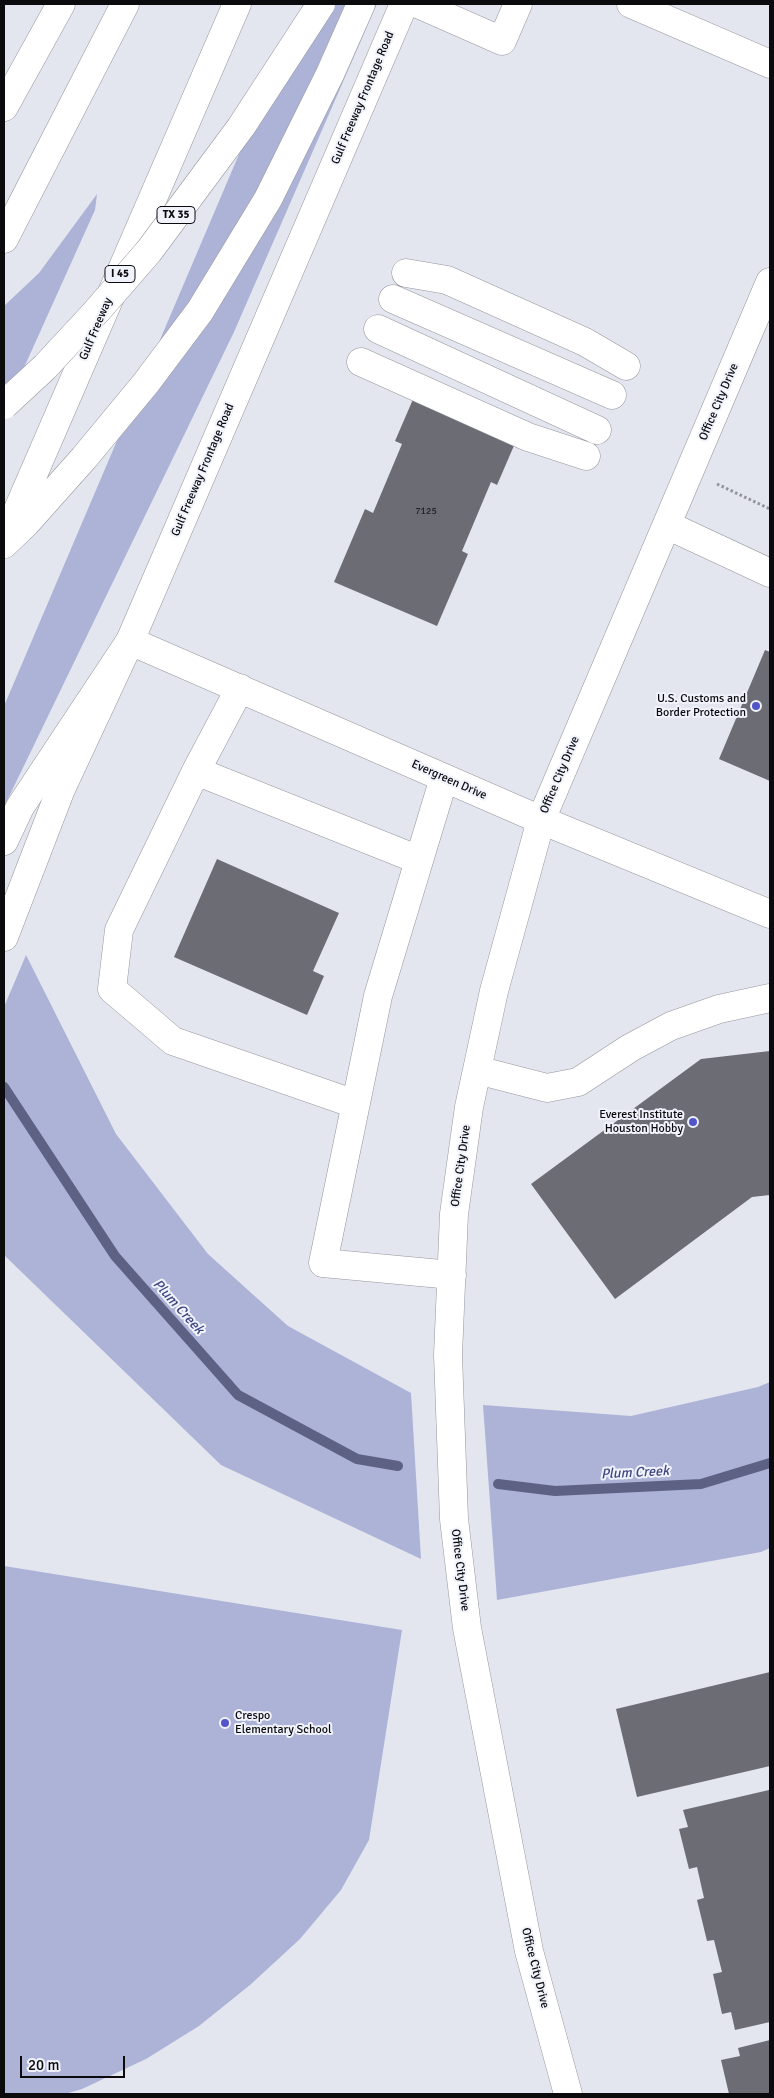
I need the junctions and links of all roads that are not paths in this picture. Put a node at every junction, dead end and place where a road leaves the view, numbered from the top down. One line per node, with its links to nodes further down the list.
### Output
1 (61, 4): 11 (main road)
2 (125, 4): 12 (main road)
3 (237, 4): 18 (main road, Gulf Freeway / I 45)
4 (321, 4): 15 (main road, TX 35, bridge)
5 (361, 4): 18 (main road)
6 (404, 4): 20 (main road, Gulf Freeway Frontage Road)
7 (418, 4): 8 (main road)
8 (518, 4)
9 (632, 4): 10 (main road)
10 (770, 64)
11 (4, 107)
12 (4, 239)
13 (770, 282): 17 (main road, Office City Drive)
14 (385, 315): 16 (main road); 16 (main road); 16 (main road)
15 (4, 405)
16 (605, 412)
17 (667, 525): 19 (main road); 24 (main road, Office City Drive)
18 (4, 544)
19 (770, 573)
20 (130, 640): 21 (main road, Evergreen Drive); 25 (main road); 28 (main road, Gulf Freeway Frontage Road)
21 (240, 688): 22 (main road); 23 (main road, Evergreen Drive)
22 (196, 771): 26 (main road); 31 (main road)
23 (444, 778): 24 (main road, Evergreen Drive); 26 (main road)
24 (541, 820): 27 (main road, Evergreen Drive); 30 (main road, Office City Drive)
25 (4, 841)
26 (419, 860): 31 (main road)
27 (770, 914)
28 (4, 937)
29 (770, 998): 30 (main road)
30 (477, 1070): 32 (main road, Office City Drive)
31 (355, 1104): 32 (main road)
32 (452, 1275): 33 (main road, Office City Drive)
33 (568, 2094)

